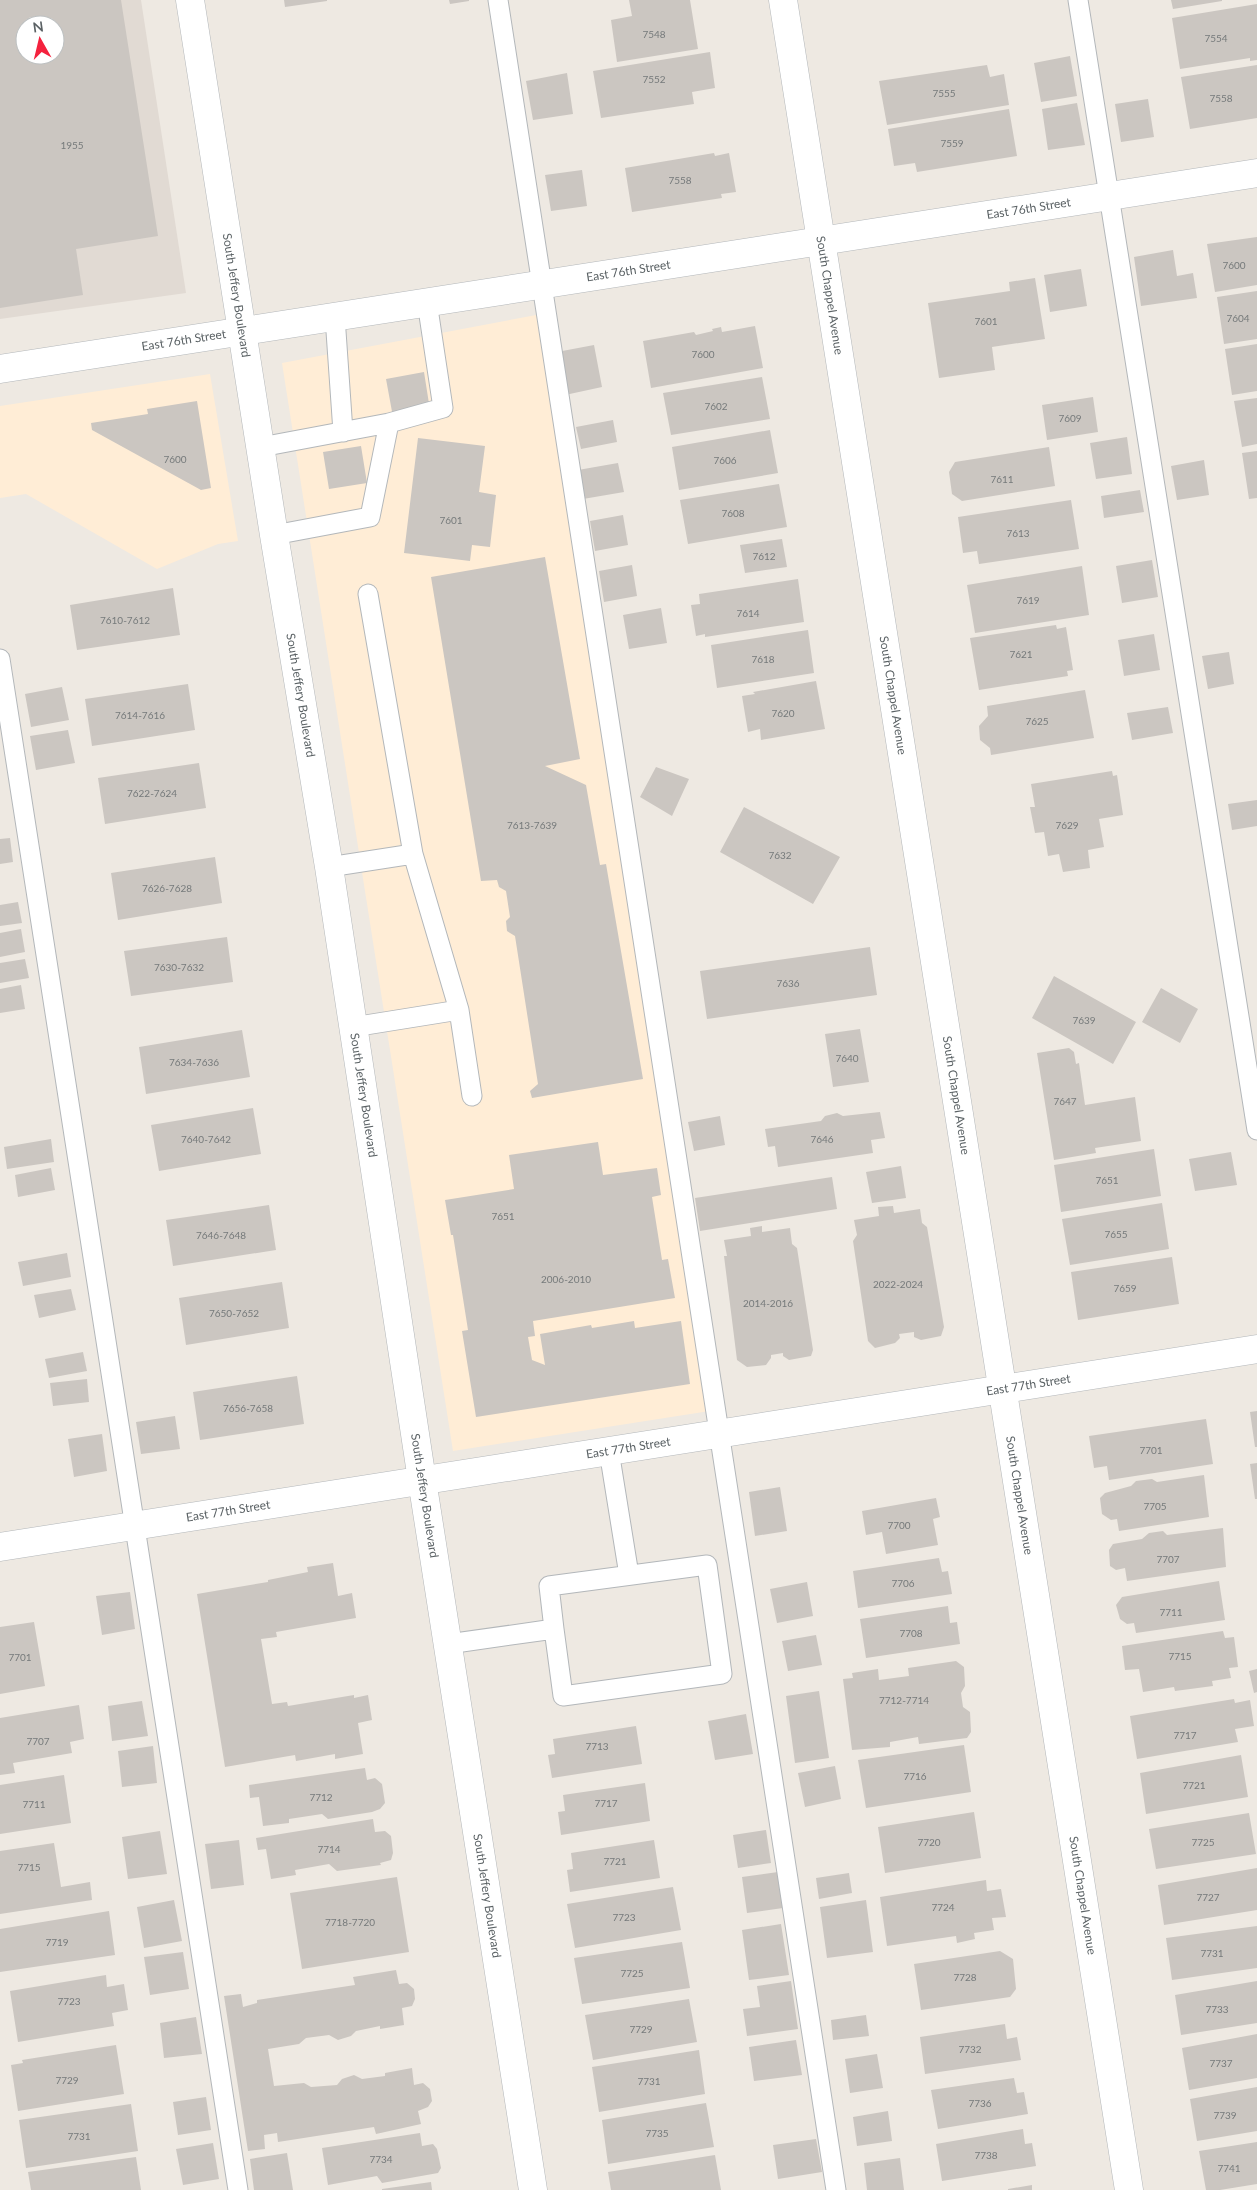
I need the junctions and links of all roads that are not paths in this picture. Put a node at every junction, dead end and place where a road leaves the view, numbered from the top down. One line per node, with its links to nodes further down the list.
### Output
1 (190, 0): 11 (street, South Jeffery Boulevard)
2 (498, 0): 8 (lane)
3 (783, 0): 7 (street, South Chappel Avenue)
4 (1078, 0): 6 (lane)
5 (1257, 173): 6 (street, East 76th Street)
6 (1109, 196): 7 (street, East 76th Street); 24 (lane)
7 (821, 241): 8 (street, East 76th Street); 26 (street, South Chappel Avenue)
8 (542, 284): 9 (street, East 76th Street); 27 (lane)
9 (427, 302): 10 (street, East 76th Street); 13 (lane)
10 (335, 317): 11 (street, East 76th Street); 14 (lane)
11 (242, 332): 12 (street, East 76th Street); 15 (street, South Jeffery Boulevard)
12 (0, 369)
13 (389, 422): 14 (lane); 16 (lane)
14 (343, 432): 15 (lane)
15 (261, 447): 16 (street, South Jeffery Boulevard)
16 (274, 536): 20 (street, South Jeffery Boulevard)
17 (368, 594): 19 (lane)
18 (0, 659): 30 (lane)
19 (412, 854): 20 (lane); 21 (lane)
20 (329, 867): 22 (street, South Jeffery Boulevard)
21 (459, 1010): 22 (lane); 23 (lane)
22 (353, 1027): 29 (street, South Jeffery Boulevard)
23 (472, 1096)
24 (1257, 1130)
25 (1257, 1348): 26 (street, East 77th Street)
26 (1002, 1389): 27 (street, East 77th Street); 38 (street, South Chappel Avenue)
27 (720, 1433): 28 (street, East 77th Street); 37 (lane)
28 (609, 1451): 29 (street, East 77th Street); 32 (lane)
29 (422, 1480): 30 (street, East 77th Street); 34 (street, South Jeffery Boulevard)
30 (135, 1526): 31 (street, East 77th Street); 35 (lane)
31 (0, 1547)
32 (629, 1575): 33 (lane); 33 (lane)
33 (554, 1629): 34 (lane)
34 (448, 1644): 36 (street, South Jeffery Boulevard)
35 (238, 2190)
36 (533, 2190)
37 (836, 2190)
38 (1129, 2190)

